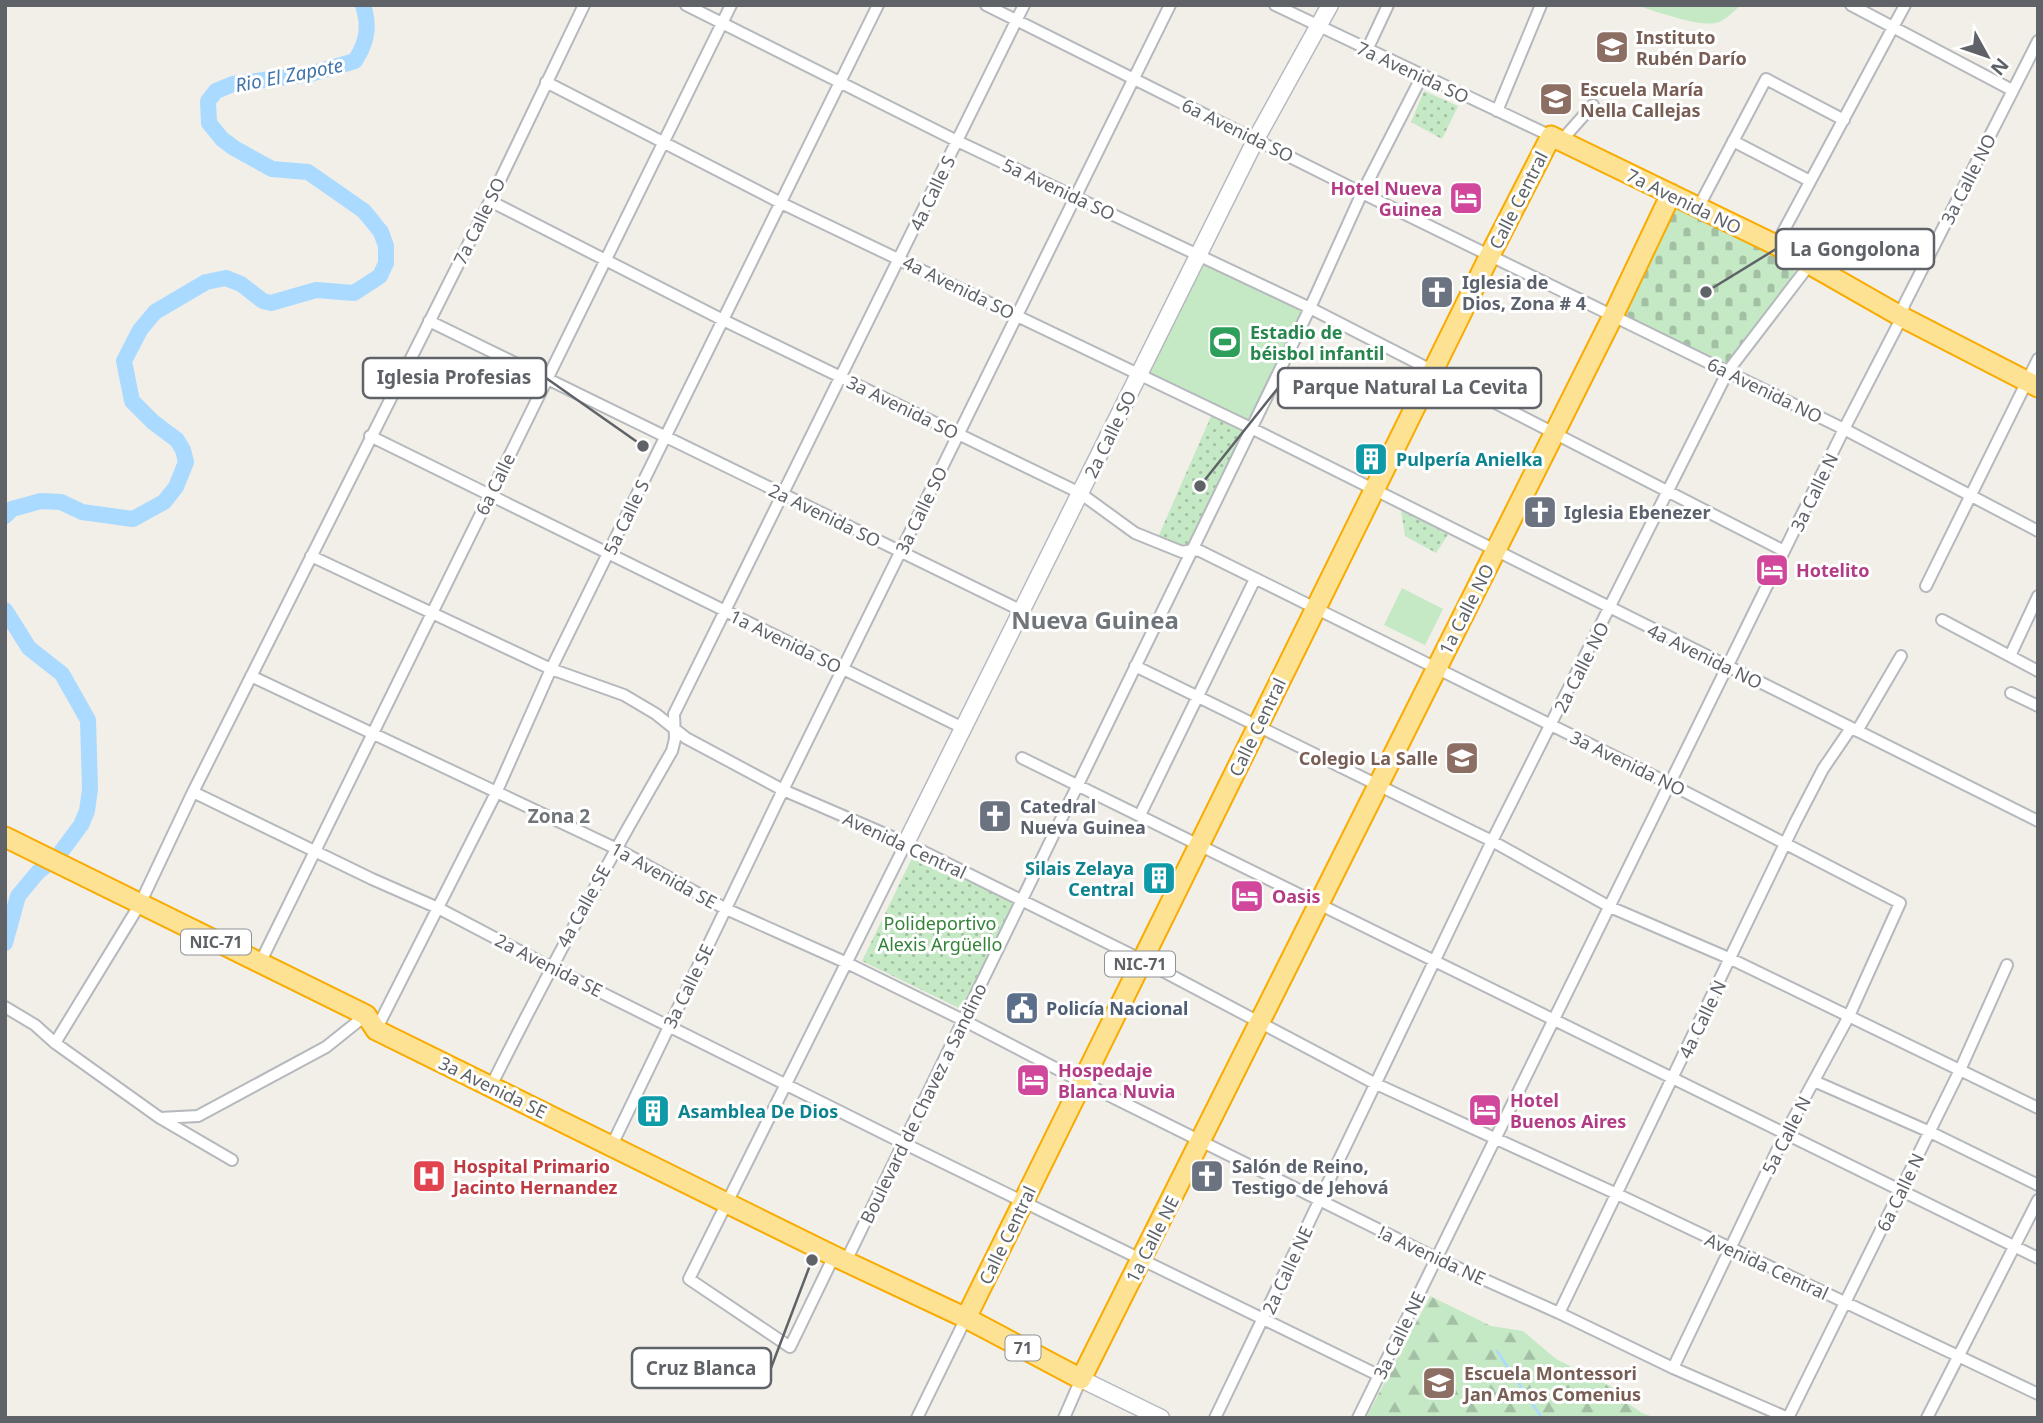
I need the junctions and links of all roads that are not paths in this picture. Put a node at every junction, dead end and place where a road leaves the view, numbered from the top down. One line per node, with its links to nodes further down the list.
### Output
1 (584, 5): 22 (street, 7a Calle SO)
2 (686, 5): 15 (street, 5a Avenida SO)
3 (731, 5): 15 (street, 6a Calle)
4 (878, 5): 23 (street, 5a Calle S)
5 (986, 5): 14 (street, 6a Avenida SO)
6 (1024, 5): 14 (street, 4a Calle S)
7 (1170, 5): 21 (street, 3a Calle SO)
8 (1275, 5): 16 (street, 7a Avenida SO)
9 (1330, 5): 16 (street, 2a Calle SO)
10 (1388, 5): 19 (street)
11 (1542, 5): 26 (street)
12 (1851, 5): 17 (street)
13 (1906, 5): 17 (street)
14 (1017, 21): 21 (street, 6a Avenida SO); 30 (street, 4a Calle S)
15 (722, 23): 23 (street, 5a Avenida SO); 32 (street, 6a Calle)
16 (1318, 28): 19 (street, 7a Avenida SO); 29 (street, 2a Calle SO)
17 (1894, 28): 24 (street); 27 (street)
18 (2038, 41): 24 (street, 3a Calle NO)
19 (1367, 50): 20 (street, 7a Avenida SO)
20 (1422, 76): 26 (street, 7a Avenida SO); 34 (street, Boulevard de Chavez a Sandino)
21 (1134, 79): 29 (street, 6a Avenida SO); 36 (street, 3a Calle SO)
22 (545, 82): 32 (street, 4a Avenida SO); 37 (street, 7a Calle SO)
23 (840, 83): 30 (street, 5a Avenida SO); 38 (street, 5a Calle S)
24 (2012, 90): 49 (street, 3a Calle NO)
25 (1593, 105): 28 (street)
26 (1497, 111): 28 (street, 7a Avenida SO)
27 (1843, 120): 31 (street); 33 (street)
28 (1556, 138): 35 (highway, 7a Avenida NO); 42 (highway, Calle Central / NIC-71)
29 (1256, 139): 34 (street, 6a Avenida SO); 41 (street, 2a Calle SO)
30 (957, 141): 36 (street, 5a Avenida SO); 43 (street, 4a Calle S)
31 (1733, 141): 33 (street); 39 (street)
32 (664, 142): 38 (street, 4a Avenida SO); 44 (street, 6a Calle)
33 (1810, 181): 40 (street)
34 (1362, 193): 42 (street, 6a Avenida SO); 46 (street, Boulevard de Chavez a Sandino)
35 (1671, 194): 39 (highway, 7a Avenida NO); 48 (highway, 1a Calle NO)
36 (1076, 197): 41 (street, 5a Avenida SO); 47 (street, 3a Calle SO)
37 (490, 201): 44 (street, 3a Avenida SO); 51 (street, 7a Calle SO)
38 (781, 203): 43 (street, 4a Avenida SO); 50 (street, 5a Calle S)
39 (1698, 208): 40 (highway, 7a Avenida NO)
40 (1776, 245): 45 (highway, 7a Avenida NO)
41 (1199, 255): 46 (street, 5a Avenida SO); 55 (street, 2a Calle SO)
42 (1490, 255): 48 (street, 6a Avenida NO); 53 (highway, Calle Central / NIC-71)
43 (900, 258): 47 (street, 4a Avenida SO); 56 (street, 4a Calle S)
44 (606, 260): 50 (street, 3a Avenida SO); 57 (street, 6a Calle)
45 (1810, 264): 49 (highway, 7a Avenida NO); 54 (street, 2a Calle NO)
46 (1310, 307): 53 (street, 5a Avenida SO); 59 (street, Boulevard de Chavez a Sandino)
47 (1017, 315): 55 (street, 4a Avenida SO); 62 (street, 3a Calle SO)
48 (1613, 316): 54 (street, 6a Avenida NO); 61 (highway, 1a Calle NO)
49 (1902, 317): 58 (highway, 7a Avenida NO); 60 (street, 3a Calle N)
50 (723, 320): 56 (street, 3a Avenida SO); 64 (street, 5a Calle S)
51 (429, 321): 57 (street, 2a Avenida SO); 63 (street, 7a Calle SO)
52 (2038, 359): 58 (street)
53 (1432, 371): 61 (street, 5a Avenida SO); 65 (highway, Calle Central / NIC-71)
54 (1728, 371): 60 (street, 6a Avenida NO); 66 (street, 2a Calle NO)
55 (1139, 374): 59 (street, 4a Avenida SO); 67 (street, 2a Calle SO)
56 (841, 377): 62 (street, 3a Avenida SO); 68 (street, 4a Calle S)
57 (547, 379): 64 (street, 2a Avenida SO); 69 (street, 6a Calle)
58 (2032, 384): 70 (street)
59 (1251, 428): 65 (street, 4a Avenida SO); 72 (street, Boulevard de Chavez a Sandino)
60 (1844, 429): 70 (street, 6a Avenida NO); 73 (street, 3a Calle N)
61 (1554, 434): 66 (street, 5a Avenida SO); 75 (highway, 1a Calle NO)
62 (958, 435): 67 (street, 3a Avenida SO); 74 (street, 3a Calle SO)
63 (370, 436): 69 (street, 1a Avenida SO); 77 (street, 7a Calle SO)
64 (665, 436): 68 (street, 2a Avenida SO); 76 (street, 5a Calle S)
65 (1373, 491): 75 (street, 4a Avenida NO); 81 (highway, Calle Central / NIC-71)
66 (1669, 492): 73 (street, 5a Avenida SO); 82 (street, 2a Calle NO)
67 (1080, 493): 72 (street, 3a Avenida SO); 84 (street, 2a Calle SO)
68 (783, 494): 74 (street, 2a Avenida SO); 83 (street, 4a Calle S)
69 (490, 495): 76 (street, 1a Avenida SO); 85 (street, 6a Calle)
70 (1969, 495): 71 (street, 6a Avenida NO); 79 (street)
71 (2038, 531)
72 (1192, 550): 78 (street, 3a Avenida SO); 89 (street, Boulevard de Chavez a Sandino)
73 (1784, 551): 90 (street, 3a Calle N)
74 (901, 552): 84 (street, 2a Avenida SO); 92 (street, 3a Calle SO)
75 (1495, 552): 82 (street, 4a Avenida NO); 93 (highway, 1a Calle NO)
76 (608, 553): 83 (street, 1a Avenida SO); 91 (street, 5a Calle S)
77 (311, 556): 85 (street, Avenida Central); 95 (street, 7a Calle SO)
78 (1255, 579): 81 (street, 3a Avenida SO); 97 (street)
79 (1926, 586)
80 (2038, 596): 88 (street)
81 (1315, 609): 93 (street, 3a Avenida NO); 100 (highway, Calle Central / NIC-71)
82 (1610, 609): 90 (street, 4a Avenida NO); 99 (street, 2a Calle NO)
83 (726, 611): 92 (street, 1a Avenida SO); 101 (street, 4a Calle SE)
84 (1022, 611): 102 (street, 2a Calle SO)
85 (431, 614): 91 (street, Avenida Central); 104 (street, 6a Calle)
86 (1942, 620): 88 (street)
87 (1901, 656): 103 (street, 4a Calle N)
88 (2010, 656): 94 (street)
89 (1135, 666): 97 (street); 107 (street, Boulevard de Chavez a Sandino)
90 (1728, 667): 103 (street, 4a Avenida NO); 106 (street, 3a Calle N)
91 (551, 669): 101 (street, Avenida Central); 111 (street, 5a Calle S)
92 (843, 669): 102 (street, 1a Avenida SO); 109 (street, 3a Calle SO)
93 (1436, 669): 99 (street, 3a Avenida NO); 108 (highway, 1a Calle NO)
94 (2038, 671)
95 (251, 676): 104 (street, 1a Avenida SE); 110 (street, 7a Calle SO)
96 (2011, 693): 98 (street)
97 (1197, 697): 100 (street); 112 (street)
98 (2038, 706)
99 (1551, 725): 106 (street, 3a Avenida NO); 115 (street, 2a Calle NO)
100 (1257, 726): 108 (street); 118 (highway, Calle Central / NIC-71)
101 (674, 728): 109 (street, Avenida Central); 119 (street, 4a Calle SE)
102 (963, 728): 116 (street, 2a Calle SO)
103 (1854, 730): 113 (street, 4a Avenida NO); 117 (street, 4a Calle N)
104 (373, 734): 111 (street, 1a Avenida SE); 120 (street, 6a Calle)
105 (1022, 758): 107 (street)
106 (1670, 784): 117 (street, 3a Avenida NO); 125 (street, 3a Calle N)
107 (1077, 785): 112 (street); 121 (street, Boulevard de Chavez a Sandino)
108 (1378, 785): 115 (street); 124 (highway, 1a Calle NO)
109 (783, 790): 116 (street, Avenida Central); 127 (street, 3a Calle SE)
110 (193, 792): 120 (street, 2a Avenida SE); 123 (street, 7a Calle SO)
111 (496, 793): 119 (street, 1a Avenida SE); 126 (street, 5a Calle S)
112 (1140, 815): 118 (street)
113 (2038, 821)
114 (5, 837): 123 (highway, 3a Avenida SE / NIC-71)
115 (1492, 841): 125 (street); 130 (street, 2a Calle NO)
116 (906, 843): 121 (street, Avenida Central); 132 (street)
117 (1785, 844): 122 (street, 3a Avenida NO); 128 (street, 4a Calle N)
118 (1199, 845): 124 (street); 129 (highway, Calle Central / NIC-71)
119 (615, 848): 127 (street, 1a Avenida SE); 134 (street, 4a Calle SE)
120 (315, 851): 126 (street, 2a Avenida SE); 131 (street, 6a Calle)
121 (1021, 900): 129 (street, Avenida Central); 137 (street, Boulevard de Chavez a Sandino)
122 (1900, 903): 136 (street, 5a Calle N)
123 (140, 904): 131 (highway, 3a Avenida SE / NIC-71); 142 (street, 7a Calle SO)
124 (1319, 904): 130 (street); 140 (highway, 1a Calle NO)
125 (1610, 907): 128 (street); 138 (street, 3a Calle NE)
126 (438, 908): 134 (street, 2a Avenida SE); 139 (street, 5a Calle S)
127 (726, 909): 132 (street, 1a Avenida SE); 141 (street, 3a Calle SE)
128 (1731, 958): 136 (street); 144 (street, 4a Calle N)
129 (1142, 960): 140 (street, Avenida Central); 146 (highway, Calle Central / NIC-71)
130 (1436, 962): 138 (street); 147 (street, 2a Calle NO)
131 (260, 963): 139 (highway, 3a Avenida SE / NIC-71)
132 (847, 963): 137 (street, 1a Avenida SE); 148 (street)
133 (2007, 965): 143 (street, 6a Calle N)
134 (550, 967): 141 (street, 2a Avenida SE); 149 (street, 4a Calle SE)
135 (5, 1007): 142 (street)
136 (1849, 1016): 143 (street); 145 (street, 5a Calle N)
137 (963, 1020): 146 (street, 1a Avenida SE); 156 (street, Boulevard de Chavez a Sandino)
138 (1555, 1020): 144 (street); 154 (street, 3a Calle NE)
139 (371, 1022): 149 (highway, 3a Avenida SE / NIC-71); 151 (street)
140 (1259, 1023): 147 (street, Avenida Central); 155 (highway, 1a Calle NE)
141 (670, 1025): 148 (street, 2a Avenida SE); 157 (street, 3a Calle SE)
142 (55, 1043): 151 (street)
143 (1960, 1070): 150 (street); 152 (street, 6a Calle N)
144 (1673, 1078): 153 (street); 161 (street, 4a Calle N)
145 (1814, 1081): 152 (street); 153 (street, 5a Calle N)
146 (1082, 1082): 155 (street, !a Avenida NE); 162 (highway, Calle Central / NIC-71)
147 (1374, 1083): 154 (street, Avenida Central); 163 (street, 2a Calle NE)
148 (786, 1084): 156 (street, 2a Avenida SE); 165 (street)
149 (491, 1086): 157 (highway, 3a Avenida SE / NIC-71)
150 (2038, 1108)
151 (160, 1118): 158 (street)
152 (1930, 1132): 159 (street); 160 (street, 6a Calle N)
153 (1785, 1134): 160 (street); 167 (street, 5a Calle N)
154 (1495, 1140): 161 (street, Avenida Central); 168 (street, 3a Calle NE)
155 (1200, 1141): 163 (street, !a Avenida NE); 171 (highway, 1a Calle NE)
156 (903, 1143): 162 (street, 2a Avenida SE); 170 (street, Boulevard de Chavez a Sandino)
157 (612, 1145): 165 (highway, 3a Avenida SE / NIC-71)
158 (232, 1160)
159 (2038, 1185)
160 (1900, 1191): 166 (street); 172 (street, 6a Calle N)
161 (1617, 1194): 167 (street, Avenida Central); 173 (street, 4a Calle N)
162 (1024, 1200): 171 (street, 2a Avenida SE); 174 (highway, Calle Central / NIC-71)
163 (1318, 1200): 168 (street, !a Avenida NE); 175 (street, 2a Calle NE)
164 (2038, 1200): 166 (street)
165 (728, 1202): 170 (highway, 3a Avenida SE / NIC-71); 170 (street, Boulevard de Chavez a Sandino)
166 (2014, 1246): 169 (street); 176 (street)
167 (1731, 1249): 172 (street, Avenida Central); 177 (street, 5a Calle N)
168 (1436, 1258): 173 (street, !a Avenida NE); 178 (street, 3a Calle NE)
169 (2038, 1258)
170 (840, 1259): 174 (highway, 3a Avenida SE / NIC-71)
171 (1141, 1259): 175 (street, 2a Avenida SE); 179 (highway, 1a Calle NE)
172 (1846, 1303): 176 (street, Avenida Central); 186 (street, 6a Calle N)
173 (1559, 1313): 177 (street, !a Avenida NE)
174 (965, 1318): 179 (highway, 71); 181 (street)
175 (1264, 1319): 178 (street, 2a Avenida SE); 184 (street, 2a Calle NE)
176 (1957, 1356): 180 (street, Avenida Central); 187 (street)
177 (1673, 1368): 186 (street, !a Avenida NE)
178 (1380, 1376): 185 (street, 3a Calle NE)
179 (1082, 1379): 182 (street); 183 (street)
180 (2038, 1394)
181 (916, 1418)
182 (1064, 1418)
183 (1161, 1418)
184 (1215, 1418)
185 (1358, 1418)
186 (1788, 1418)
187 (1927, 1418)

